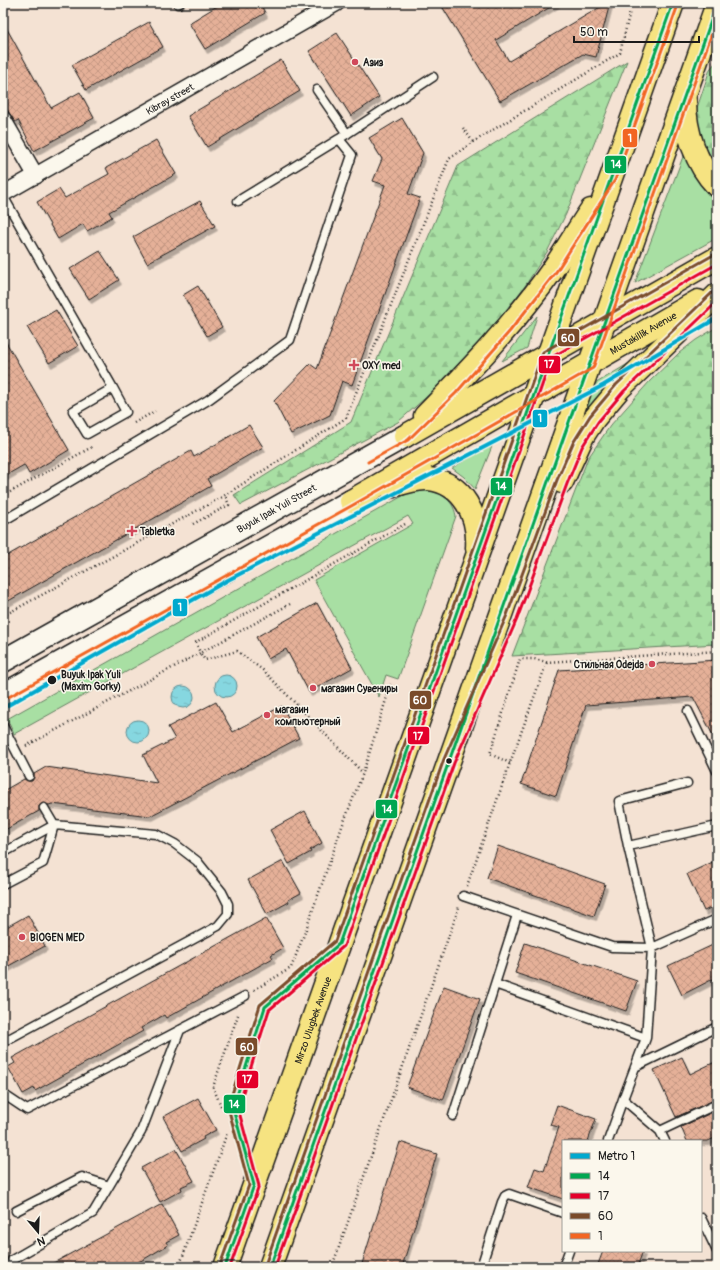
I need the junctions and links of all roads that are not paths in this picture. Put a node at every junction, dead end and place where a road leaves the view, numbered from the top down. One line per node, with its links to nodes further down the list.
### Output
1 (337, 3): 10 (street, Kibray street)
2 (673, 3): 11 (main road, Mirzo Ulugbek Avenue)
3 (717, 4): 6 (main road)
4 (433, 77): 8 (lane)
5 (317, 90): 8 (lane)
6 (685, 94): 12 (main road); 18 (main road)
7 (3, 119): 10 (street)
8 (347, 134): 9 (lane)
9 (339, 139): 14 (lane); 25 (lane)
10 (40, 174): 13 (street, Kibray street)
11 (611, 178): 19 (main road, Mirzo Ulugbek Avenue); 23 (main road)
12 (717, 186)
13 (3, 195): 21 (lane)
14 (238, 201)
15 (717, 258): 18 (main road)
16 (717, 290): 20 (main road, Mustakillik Avenue)
17 (717, 294): 33 (main road)
18 (604, 322): 19 (main road, Buyuk Ipak Yuli Street); 20 (main road)
19 (548, 354): 22 (main road, Mirzo Ulugbek Avenue); 23 (main road, Buyuk Ipak Yuli Street)
20 (590, 364): 22 (main road); 33 (main road)
21 (113, 388): 21 (lane)
22 (534, 396): 24 (main road); 26 (main road, Mirzo Ulugbek Avenue)
23 (405, 436): 27 (main road, Buyuk Ipak Yuli Street)
24 (351, 501): 26 (main road); 29 (main road)
25 (3, 521)
26 (476, 560): 46 (main road, Mirzo Ulugbek Avenue)
27 (38, 642): 28 (main road, Buyuk Ipak Yuli Street); 29 (main road)
28 (3, 661)
29 (45, 671): 30 (main road)
30 (3, 694)
31 (688, 710): 34 (lane)
32 (3, 726): 35 (lane)
33 (449, 761): 71 (main road)
34 (717, 771)
35 (30, 776)
36 (687, 783): 40 (lane)
37 (44, 808): 38 (lane)
38 (54, 825): 41 (lane); 42 (lane); 53 (lane)
39 (717, 826): 40 (lane)
40 (628, 846): 47 (lane)
41 (3, 854)
42 (3, 884)
43 (463, 896): 44 (lane)
44 (517, 915): 47 (lane); 48 (lane)
45 (717, 919): 47 (lane)
46 (339, 944): 62 (main road, Mirzo Ulugbek Avenue); 62 (lane)
47 (652, 948): 52 (lane)
48 (495, 984): 52 (lane); 58 (lane)
49 (245, 996): 51 (lane)
50 (717, 1028): 54 (lane)
51 (180, 1030): 55 (lane); 63 (lane)
52 (646, 1038): 54 (lane)
53 (3, 1042)
54 (635, 1067): 56 (lane)
55 (3, 1094)
56 (623, 1099): 59 (lane); 60 (lane)
57 (717, 1104): 59 (lane)
58 (453, 1116)
59 (660, 1131): 61 (lane)
60 (608, 1140)
61 (664, 1140)
62 (254, 1185): 70 (main road, Mirzo Ulugbek Avenue)
63 (109, 1186): 64 (lane); 69 (lane)
64 (16, 1211)
65 (562, 1213): 72 (lane)
66 (702, 1220): 68 (lane)
67 (569, 1252): 73 (lane)
68 (717, 1252)
69 (10, 1267)
70 (225, 1267)
71 (270, 1267)
72 (481, 1267)
73 (563, 1267)

